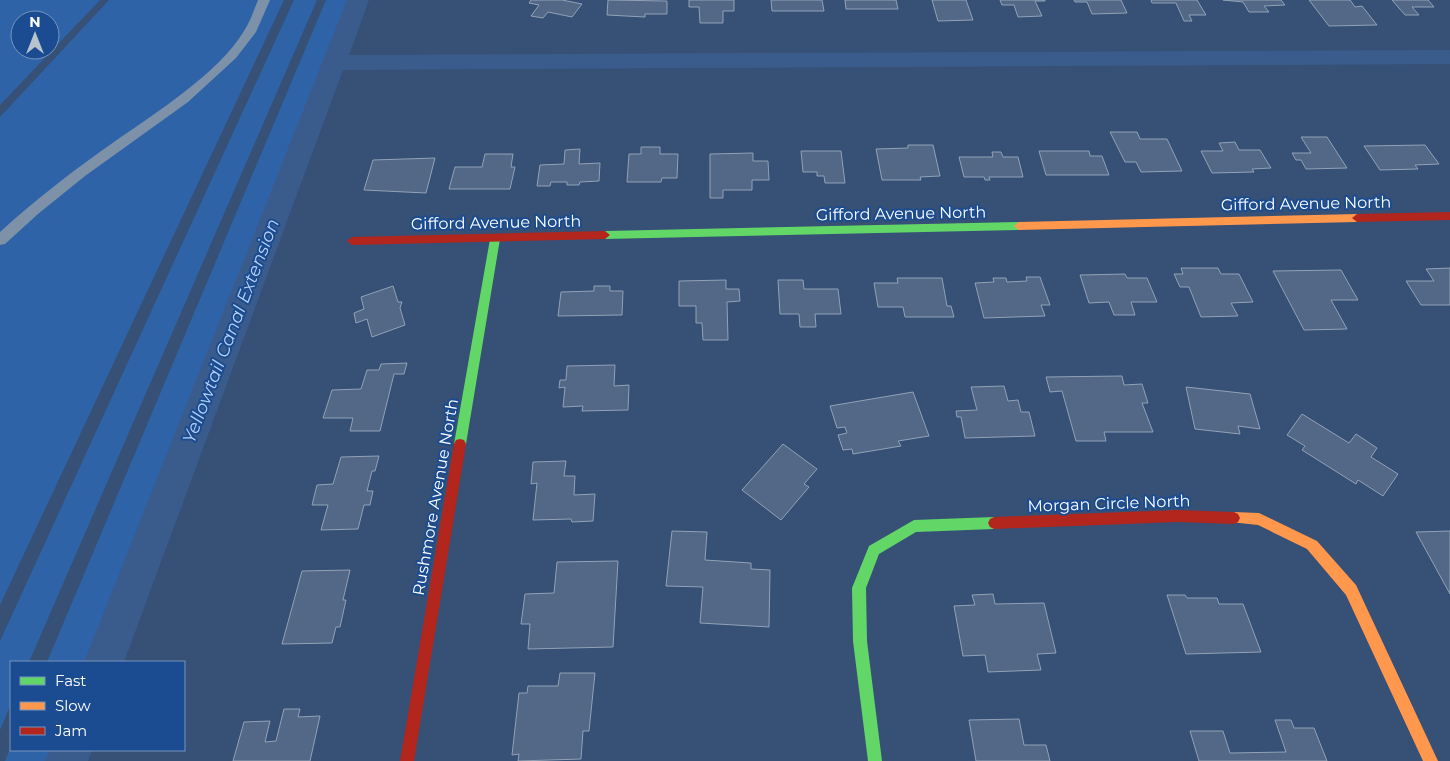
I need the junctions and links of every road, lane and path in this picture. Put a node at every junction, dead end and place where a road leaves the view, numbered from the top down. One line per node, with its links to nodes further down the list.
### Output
1 (264, 0): 4 (lane)
2 (1450, 216): 3 (street, Gifford Avenue North)
3 (494, 239): 5 (street, Gifford Avenue North); 6 (street, Rushmore Avenue North)
4 (0, 240)
5 (352, 242)
6 (407, 761)
7 (875, 761): 8 (street, Morgan Circle North)
8 (1431, 761)

